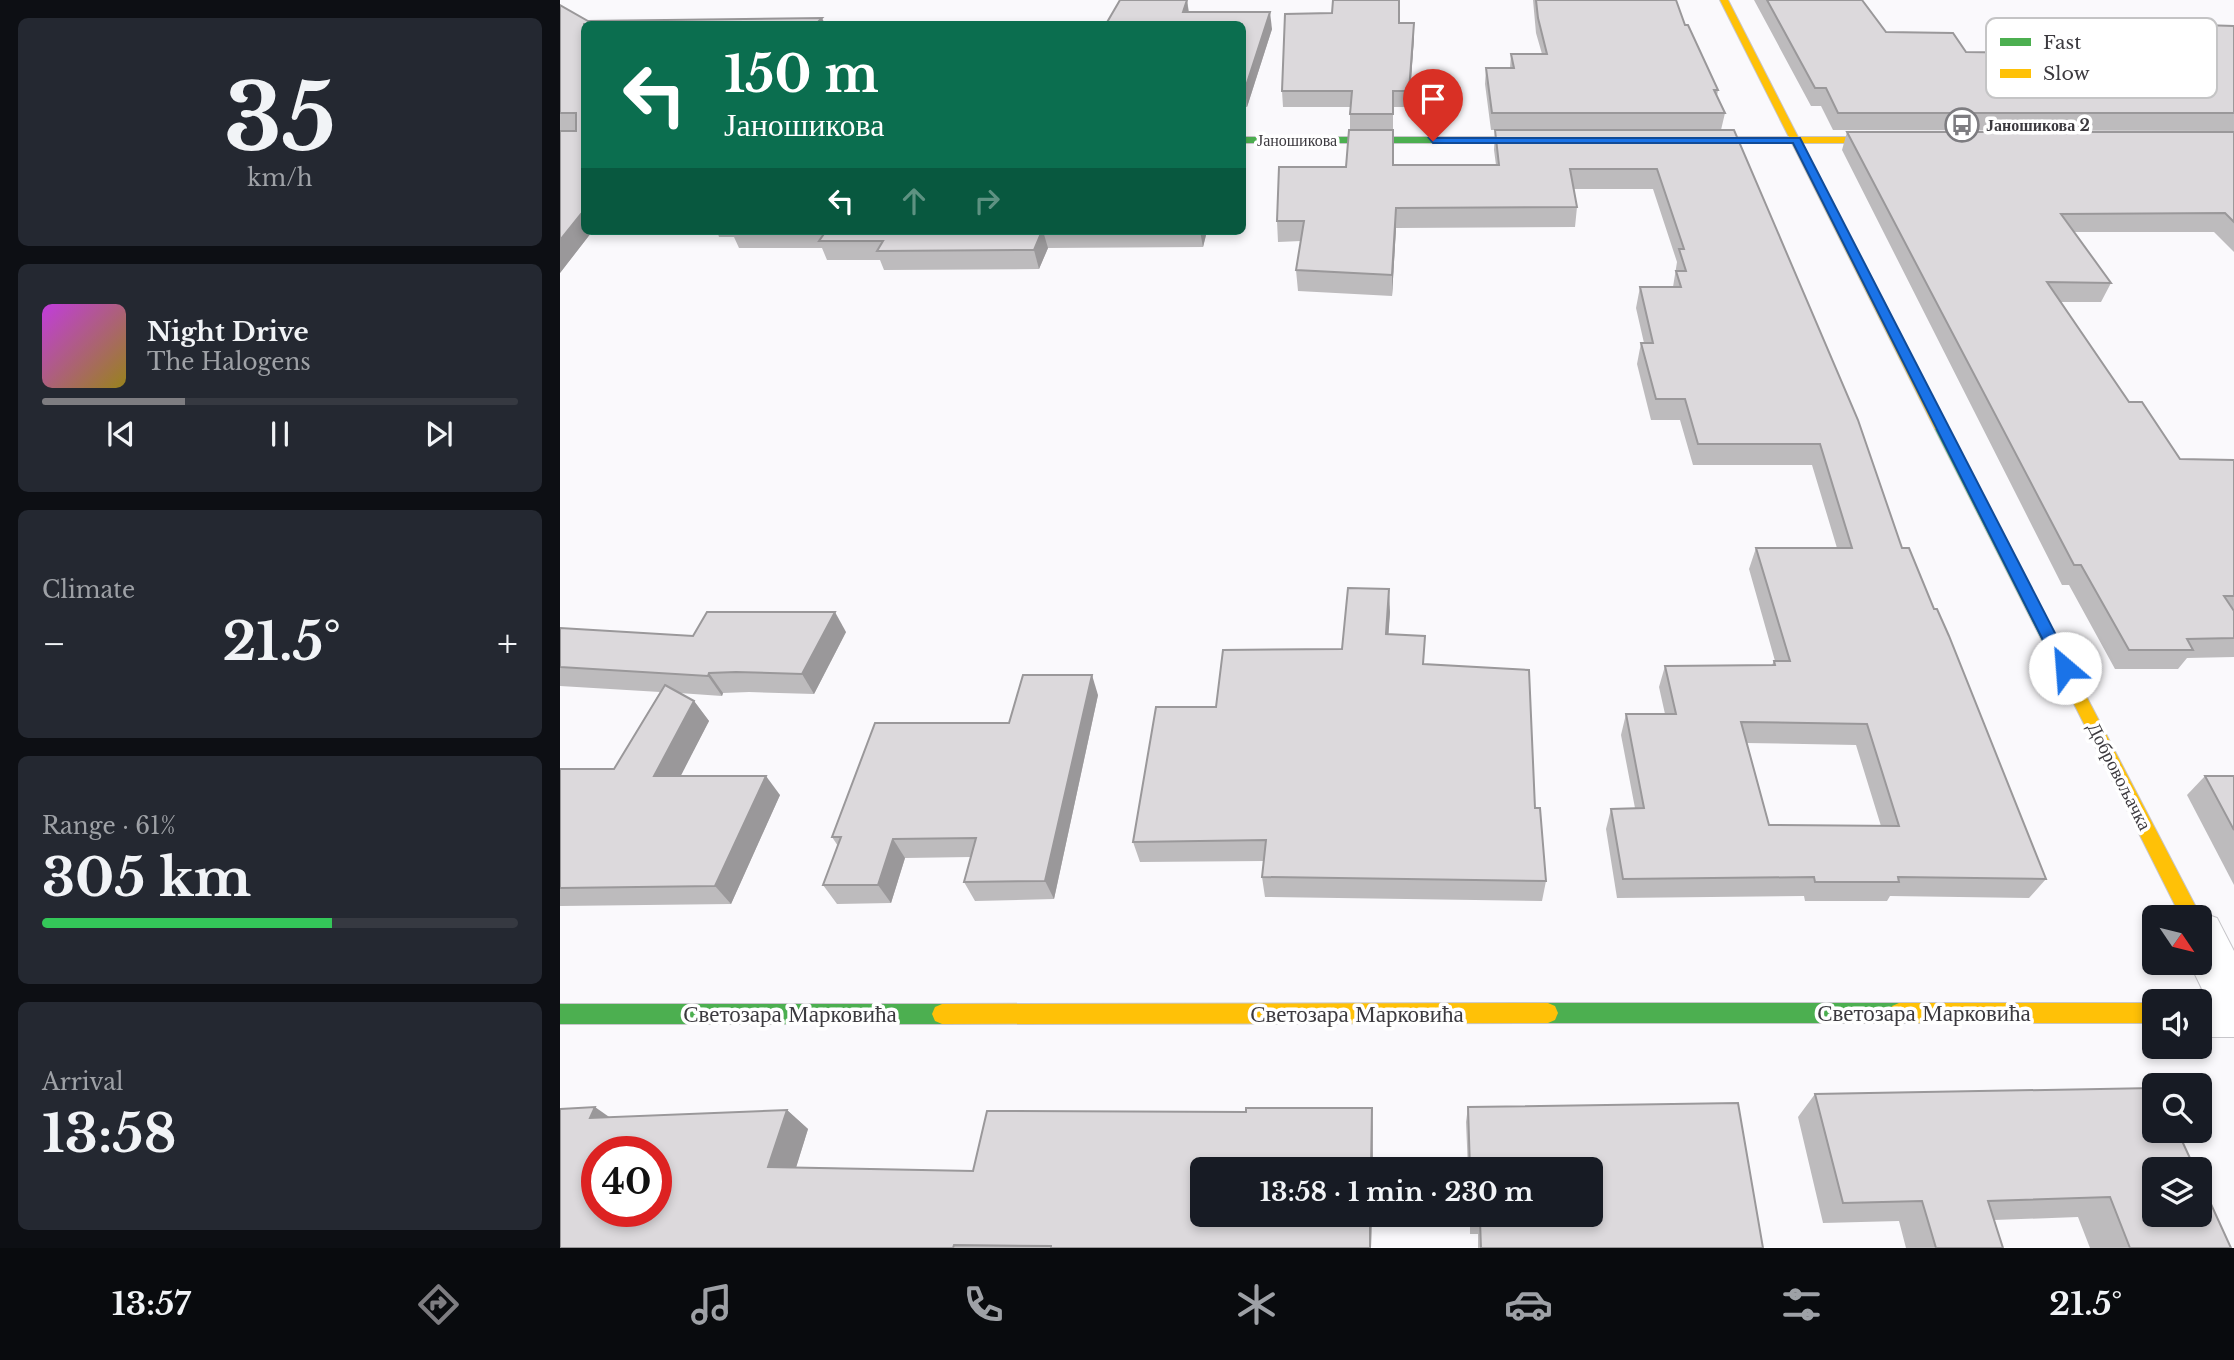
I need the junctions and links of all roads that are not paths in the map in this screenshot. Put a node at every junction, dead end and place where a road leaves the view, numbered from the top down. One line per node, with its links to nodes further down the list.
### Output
1 (1724, 0): 2 (street, Добровољачка)
2 (1797, 140): 3 (street); 6 (street); 7 (street, Добровољачка)
3 (1916, 140)
4 (1246, 141): 5 (street, Јаношикова)
5 (1564, 141)
6 (1675, 141)
7 (2185, 905)
8 (2212, 958): 9 (street)
9 (2234, 1002)
10 (2142, 1013): 13 (street, Светозара Марковића)
11 (2212, 1013): 12 (street)
12 (2234, 1013)
13 (560, 1014)

